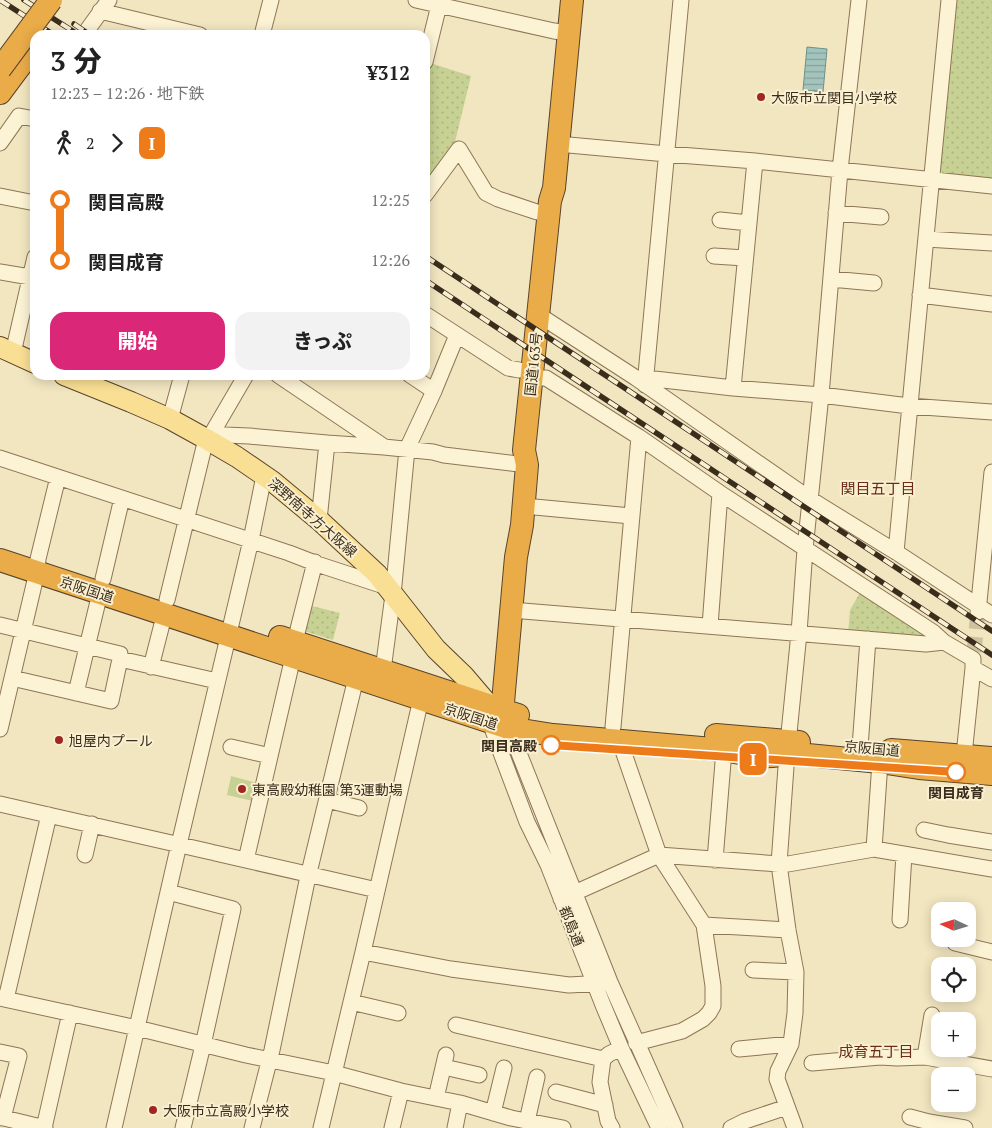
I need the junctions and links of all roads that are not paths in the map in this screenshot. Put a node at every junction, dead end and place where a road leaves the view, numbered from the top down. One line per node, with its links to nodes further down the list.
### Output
1 (51, 0): 19 (highway, bridge)
2 (69, 0): 12 (highway)
3 (271, 0): 15 (street)
4 (416, 0): 10 (street)
5 (557, 0): 16 (highway, 国道163号)
6 (572, 0): 16 (highway, 国道163号)
7 (681, 0): 24 (street)
8 (859, 0): 26 (street)
9 (949, 0): 27 (street)
10 (439, 5): 16 (street); 17 (street)
11 (105, 6): 13 (street); 14 (street)
12 (47, 30)
13 (88, 30)
14 (184, 30)
15 (263, 30)
16 (562, 32): 23 (highway, 国道163号); 33 (highway, 国道163号)
17 (430, 42)
18 (30, 53): 20 (highway)
19 (0, 69)
20 (0, 93)
21 (30, 118): 22 (street)
22 (0, 143)
23 (558, 144): 24 (street); 30 (highway, 国道163号)
24 (667, 154): 25 (street); 59 (street)
25 (754, 161): 26 (street); 37 (street)
26 (840, 170): 27 (street); 34 (street)
27 (932, 180): 28 (street); 38 (street)
28 (992, 186)
29 (430, 188): 33 (street)
30 (554, 188): 49 (highway); 72 (highway, 国道163号)
31 (0, 196): 32 (street)
32 (30, 202)
33 (537, 212): 53 (highway); 72 (highway, 国道163号)
34 (836, 213): 35 (street); 44 (street)
35 (881, 217)
36 (720, 220): 37 (street)
37 (749, 223): 41 (street)
38 (926, 239): 39 (street); 46 (street)
39 (992, 243)
40 (714, 256): 41 (street)
41 (745, 258): 60 (street)
42 (0, 272): 43 (street)
43 (30, 277): 51 (street)
44 (831, 279): 45 (street); 62 (street)
45 (874, 283)
46 (920, 295): 47 (street); 63 (street)
47 (992, 304)
48 (430, 317): 50 (street)
49 (545, 319): 53 (highway); 59 (street)
50 (457, 335): 53 (street); 61 (street)
51 (6, 350): 52 (main road)
52 (30, 361)
53 (529, 374): 66 (street); 72 (highway)
54 (76, 380): 65 (main road, 深野南寺方大阪線)
55 (181, 380): 65 (street)
56 (243, 380): 67 (street)
57 (285, 380): 69 (street)
58 (418, 380): 61 (street)
59 (646, 381): 60 (street); 78 (street)
60 (733, 388): 62 (street)
61 (434, 391): 70 (street)
62 (821, 395): 63 (street); 78 (street)
63 (908, 406): 64 (street); 86 (street)
64 (992, 412)
65 (170, 419): 67 (main road, 深野南寺方大阪線)
66 (639, 438): 76 (street); 80 (street)
67 (208, 440): 68 (street); 74 (main road, 深野南寺方大阪線); 81 (street)
68 (327, 443): 69 (street); 82 (street)
69 (384, 446): 70 (street)
70 (407, 449): 72 (street); 91 (street)
71 (0, 458): 75 (street)
72 (520, 465): 79 (highway, 国道163号); 116 (highway, 国道163号)
73 (992, 472): 94 (street)
74 (264, 476): 82 (main road, 深野南寺方大阪線); 83 (street)
75 (58, 477): 77 (street); 89 (street)
76 (720, 494): 85 (street); 98 (street)
77 (122, 498): 81 (street); 90 (street)
78 (810, 498): 85 (street); 86 (street)
79 (524, 506): 80 (street); 93 (highway, 国道163号)
80 (631, 516): 95 (street)
81 (186, 520): 83 (street); 92 (street)
82 (320, 520): 91 (main road, 深野南寺方大阪線)
83 (251, 540): 88 (street); 99 (street)
84 (0, 546): 89 (highway, 京阪国道)
85 (805, 550): 101 (street); 103 (street)
86 (896, 552): 94 (street)
87 (0, 560): 89 (highway, 京阪国道)
88 (315, 562): 91 (street); 105 (street)
89 (38, 565): 90 (highway, 京阪国道); 100 (street)
90 (101, 586): 92 (highway, 京阪国道); 99 (highway, 京阪国道); 104 (street)
91 (390, 591): 109 (street); 116 (main road, 深野南寺方大阪線)
92 (167, 600): 99 (highway, 京阪国道)
93 (511, 610): 95 (street); 116 (highway, 国道163号)
94 (983, 611)
95 (622, 620): 98 (street); 118 (street)
96 (162, 624): 108 (street)
97 (0, 626): 100 (street)
98 (710, 626): 101 (street)
99 (230, 628): 105 (highway, 京阪国道); 113 (street)
100 (23, 631): 104 (street); 110 (street)
101 (799, 634): 102 (street); 120 (street)
102 (868, 639): 103 (street); 121 (street)
103 (944, 642): 107 (street)
104 (88, 647): 106 (street); 114 (street)
105 (294, 649): 109 (highway, 京阪国道); 111 (highway, 京阪国道); 124 (street)
106 (120, 657): 108 (street); 114 (street)
107 (973, 660): 112 (street); 123 (street)
108 (151, 667): 113 (street)
109 (383, 670): 116 (highway, 京阪国道)
110 (12, 678): 114 (street); 117 (street)
111 (356, 678): 115 (highway, 京阪国道); 128 (street)
112 (992, 679)
113 (217, 681): 136 (street)
114 (76, 693)
115 (421, 699): 116 (highway, 京阪国道); 147 (street)
116 (498, 717): 118 (highway, 京阪国道); 149 (street, 都島通)
117 (0, 729)
118 (616, 734): 120 (highway, 京阪国道); 122 (highway, 京阪国道); 140 (street)
119 (231, 747): 124 (street)
120 (788, 747): 121 (highway, 京阪国道); 122 (highway, 京阪国道); 126 (highway, 京阪国道); 144 (street)
121 (860, 747): 123 (highway, 京阪国道)
122 (724, 750): 142 (street)
123 (964, 755): 125 (highway, 京阪国道)
124 (270, 756): 141 (street)
125 (992, 758)
126 (880, 762): 127 (highway, 京阪国道); 137 (street)
127 (992, 774)
128 (327, 800): 130 (street); 146 (street)
129 (0, 804): 131 (street)
130 (359, 808)
131 (49, 815): 132 (street); 159 (street)
132 (92, 824): 136 (street); 139 (street)
133 (924, 830): 134 (street)
134 (948, 835): 135 (street); 143 (street)
135 (992, 842)
136 (179, 844): 141 (street); 148 (street)
137 (874, 849): 138 (street); 144 (street)
138 (904, 854): 143 (street); 150 (street)
139 (85, 855)
140 (659, 855): 142 (street); 149 (street); 151 (street)
141 (246, 860): 146 (street)
142 (715, 860): 144 (street)
143 (943, 861): 145 (street)
144 (779, 864): 152 (street)
145 (992, 869)
146 (309, 874): 147 (street); 174 (street)
147 (377, 890): 154 (street)
148 (168, 892): 165 (street); 168 (street)
149 (567, 895): 158 (street, 都島通)
150 (900, 920)
151 (704, 925): 152 (street); 166 (street)
152 (788, 930): 157 (street)
153 (976, 948): 155 (street)
154 (363, 952): 158 (street); 160 (street)
155 (992, 952)
156 (753, 970): 157 (street)
157 (796, 972): 167 (street)
158 (602, 983): 166 (street, 都島通); 169 (street, 都島通)
159 (3, 998): 161 (street)
160 (351, 1002): 162 (street); 178 (street)
161 (70, 1013): 165 (street); 193 (street)
162 (398, 1014)
163 (931, 1021): 172 (street)
164 (456, 1024): 173 (street)
165 (137, 1028): 168 (street); 194 (street)
166 (636, 1043): 203 (street, 都島通)
167 (791, 1044): 170 (street); 186 (street)
168 (203, 1045): 174 (street); 195 (street)
169 (622, 1048): 173 (street); 202 (street, 都島通)
170 (740, 1049)
171 (0, 1052): 189 (street)
172 (925, 1056): 175 (street); 177 (street)
173 (602, 1059): 185 (street)
174 (269, 1060): 178 (street); 196 (street)
175 (812, 1063)
176 (504, 1068): 187 (street)
177 (992, 1069)
178 (334, 1073): 181 (street); 197 (street)
179 (479, 1075): 183 (street)
180 (537, 1077): 190 (street)
181 (401, 1091): 183 (street); 198 (street)
182 (556, 1092): 185 (street)
183 (436, 1098): 184 (street)
184 (460, 1103): 187 (street); 199 (street)
185 (605, 1105): 201 (street)
186 (786, 1107): 204 (street); 205 (street)
187 (493, 1113): 191 (street)
188 (910, 1117): 192 (street)
189 (2, 1118): 193 (street)
190 (527, 1122): 191 (street); 200 (street)
191 (510, 1123)
192 (928, 1125): 206 (street)
193 (44, 1128)
194 (114, 1128)
195 (183, 1128)
196 (252, 1128)
197 (321, 1128)
198 (392, 1128)
199 (455, 1128)
200 (563, 1128)
201 (612, 1128)
202 (659, 1128)
203 (675, 1128)
204 (731, 1128)
205 (795, 1128)
206 (965, 1128)

